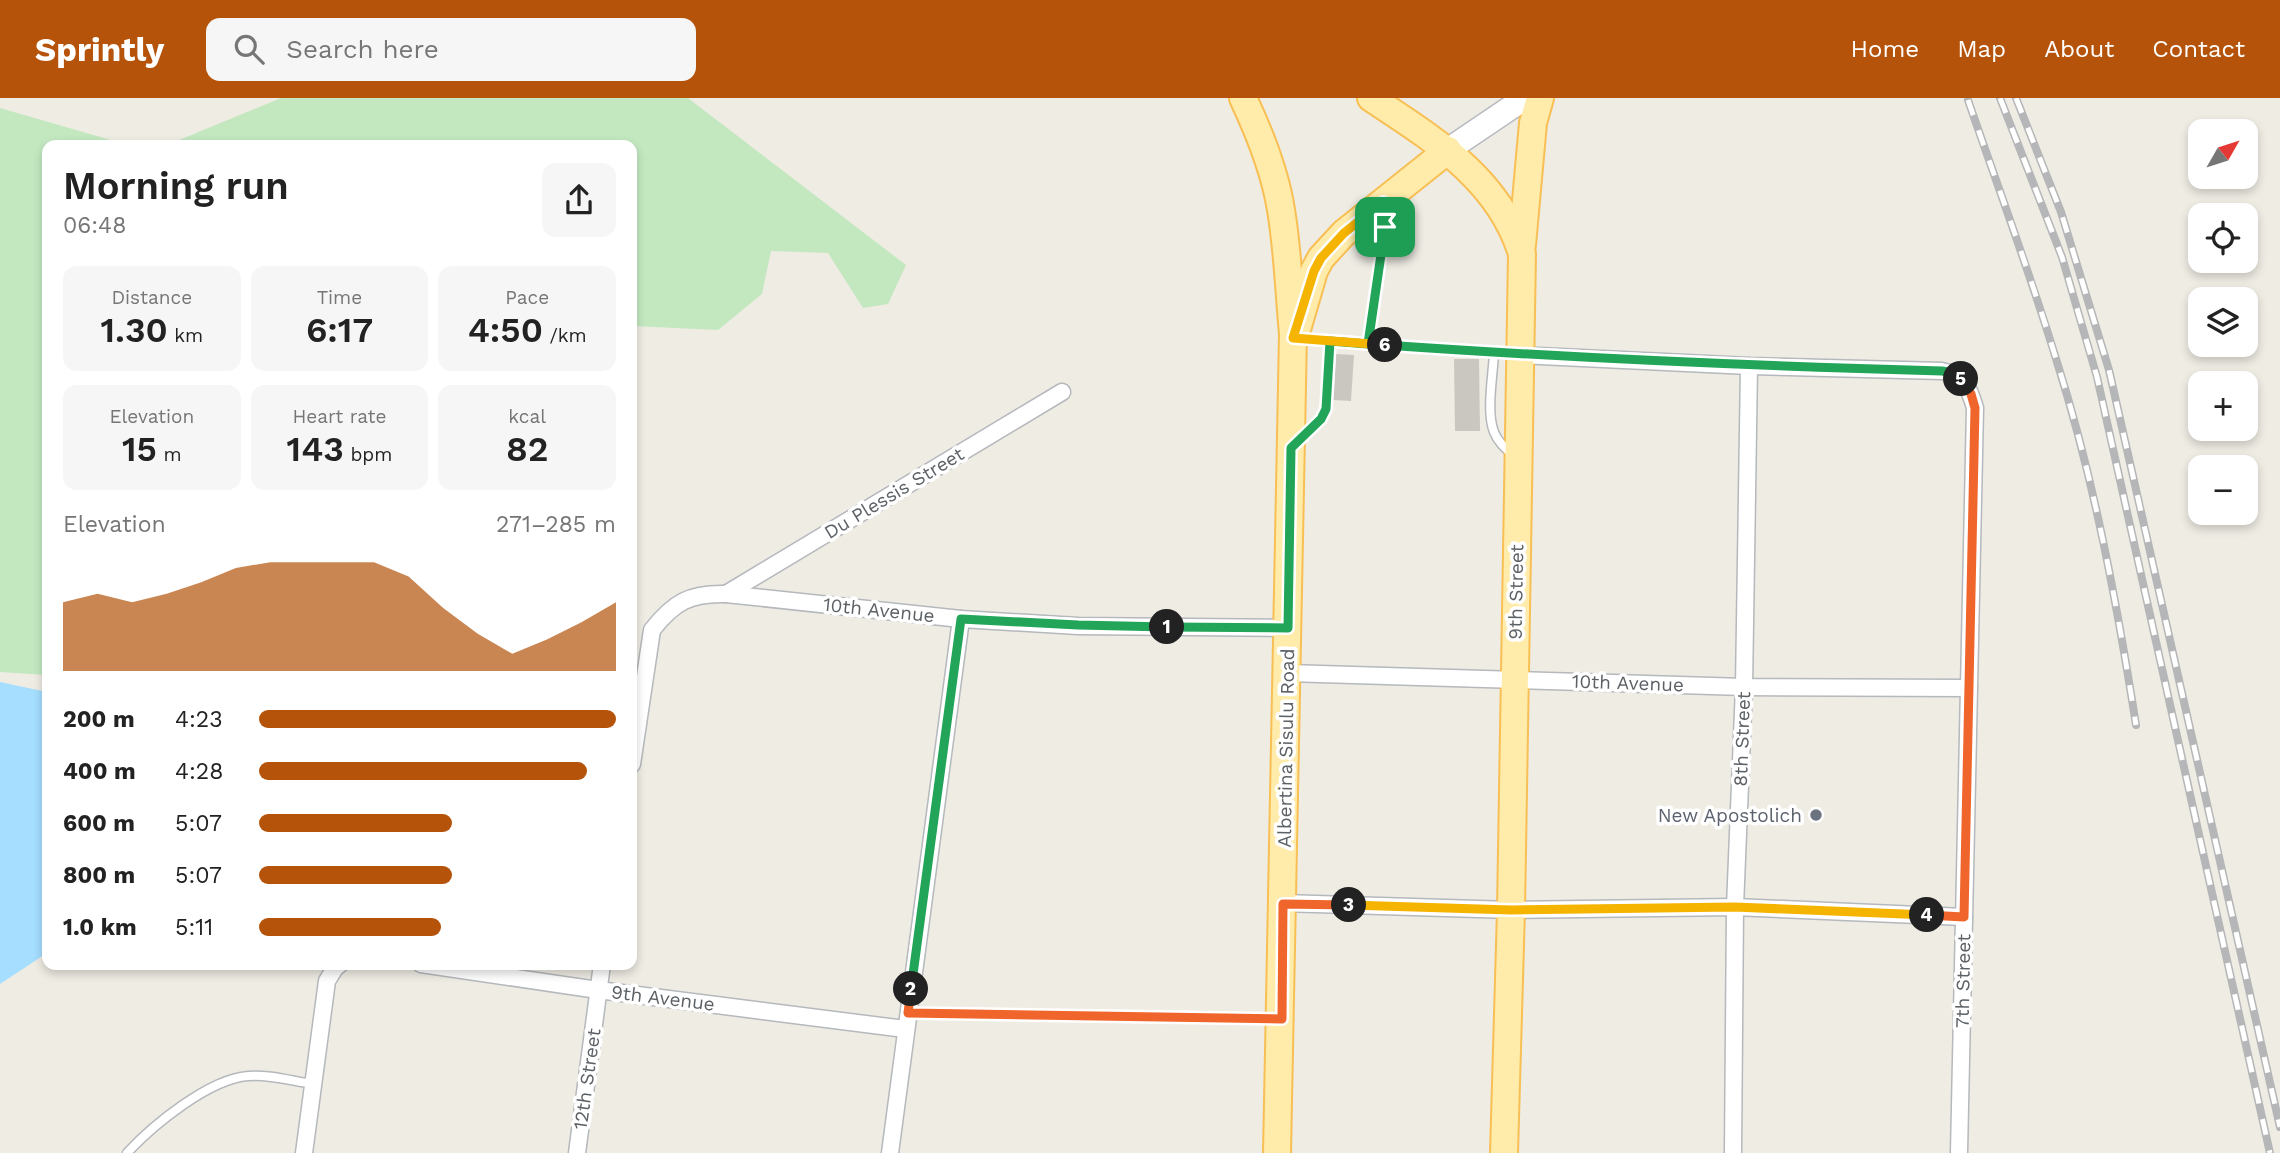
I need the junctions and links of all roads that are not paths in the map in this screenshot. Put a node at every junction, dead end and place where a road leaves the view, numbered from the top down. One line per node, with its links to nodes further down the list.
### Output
1 (1243, 98): 8 (main road, Albertina Sisulu Road)
2 (1371, 98): 5 (main road, 9th Street)
3 (1525, 98): 5 (street)
4 (1540, 98): 7 (main road)
5 (1448, 150): 6 (main road); 7 (main road, 9th Street)
6 (1383, 202): 8 (main road); 10 (lane)
7 (1522, 254): 12 (main road, 9th Street)
8 (1293, 336): 9 (lane); 15 (main road, Albertina Sisulu Road)
9 (1330, 341): 10 (lane); 15 (lane)
10 (1368, 344): 11 (lane)
11 (1493, 352): 12 (lane); 16 (lane)
12 (1521, 355): 13 (street, 7th Street); 16 (main road, 9th Street)
13 (1749, 366): 22 (street, 8th Street); 23 (street, 7th Street)
14 (1062, 393): 17 (street, Du Plessis Street)
15 (1291, 448): 19 (main road, Albertina Sisulu Road)
16 (1519, 460): 21 (main road, 9th Street)
17 (726, 594): 18 (street, 10th Avenue); 24 (street, 10th Avenue)
18 (961, 619): 19 (street, 10th Avenue); 33 (street)
19 (1288, 628): 20 (main road, Albertina Sisulu Road)
20 (1286, 673): 21 (street, 10th Avenue); 25 (main road, Albertina Sisulu Road)
21 (1514, 679): 22 (street, 10th Avenue); 27 (main road, 9th Street)
22 (1744, 687): 23 (street, 10th Avenue); 26 (street, 8th Street)
23 (1969, 688): 28 (street, 7th Street)
24 (637, 730)
25 (1283, 904): 27 (street); 39 (main road, Albertina Sisulu Road)
26 (1735, 907): 27 (street); 28 (street); 41 (street, 8th Street)
27 (1511, 910): 40 (main road, 9th Street)
28 (1964, 917): 42 (street, 7th Street)
29 (334, 970): 34 (street)
30 (462, 970): 32 (street, 9th Avenue)
31 (601, 970): 32 (street, 12th Street)
32 (598, 990): 33 (street, 9th Avenue); 37 (street, 12th Street)
33 (907, 1021): 38 (street)
34 (313, 1084): 35 (lane); 36 (street)
35 (127, 1153)
36 (304, 1153)
37 (577, 1153)
38 (890, 1153)
39 (1277, 1153)
40 (1504, 1153)
41 (1733, 1153)
42 (1959, 1153)

